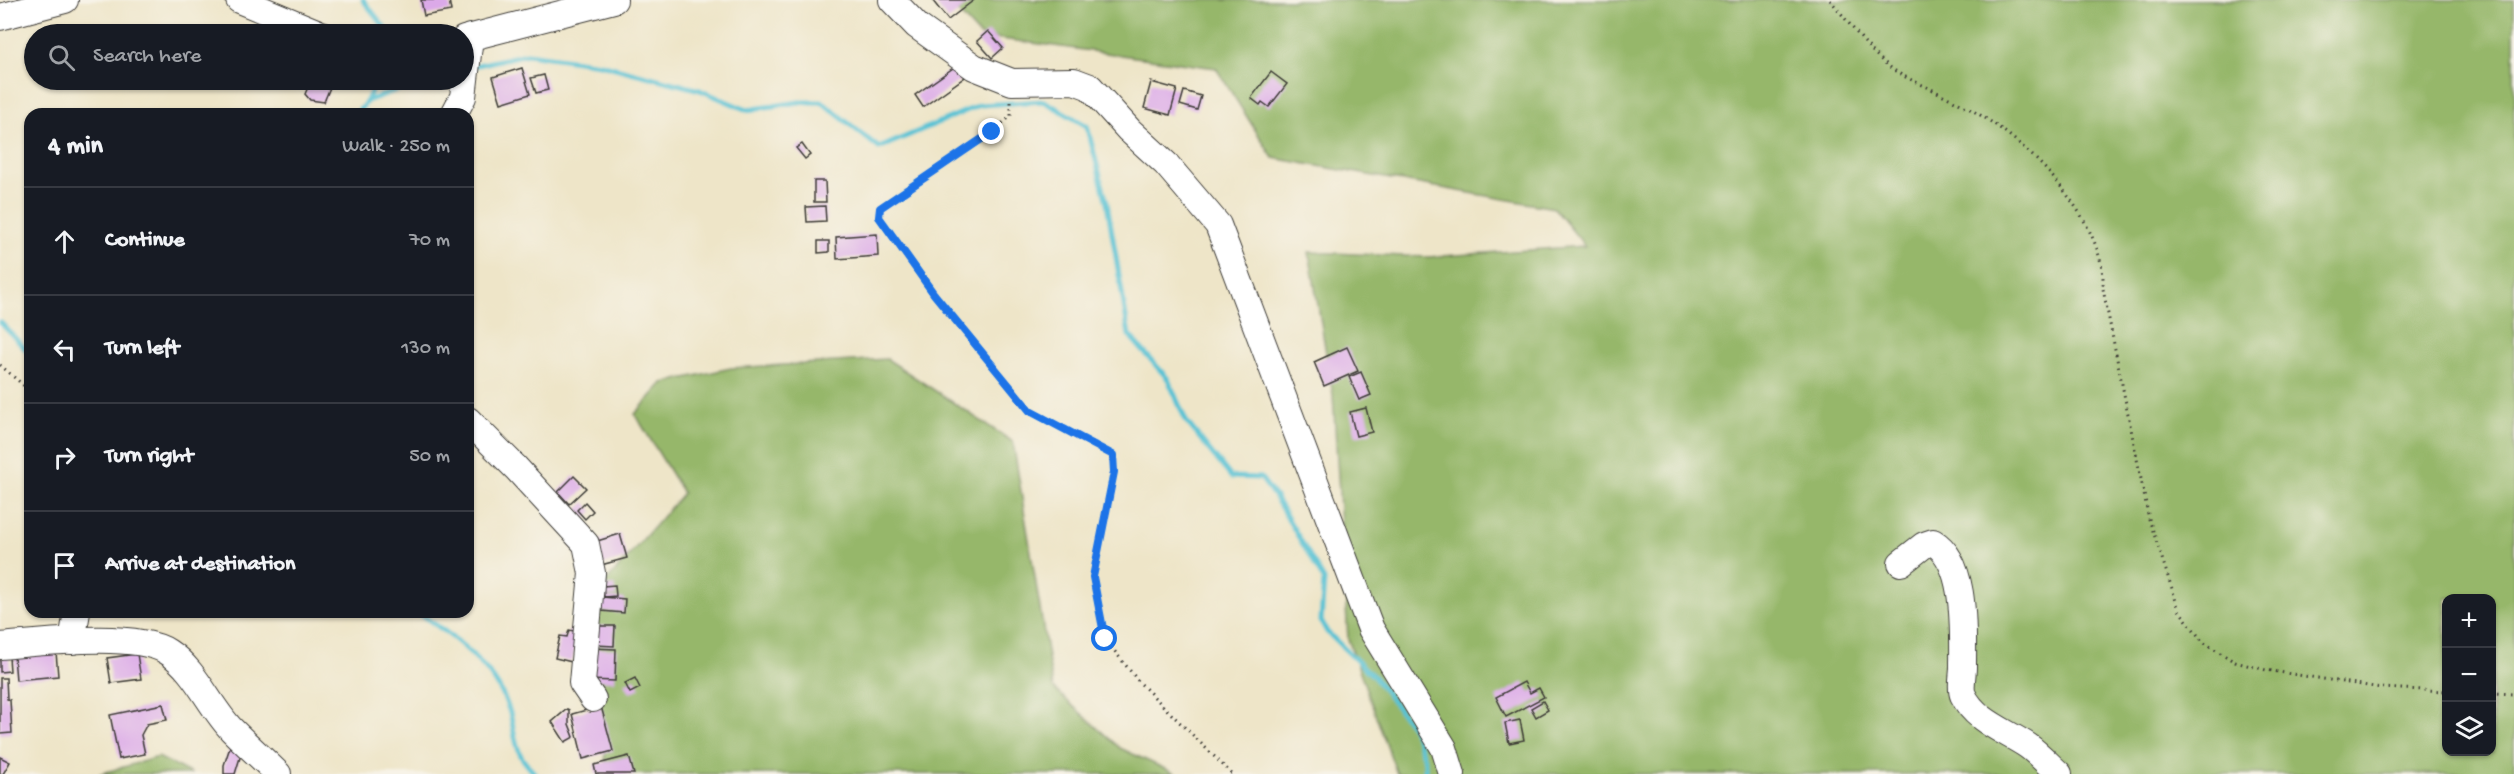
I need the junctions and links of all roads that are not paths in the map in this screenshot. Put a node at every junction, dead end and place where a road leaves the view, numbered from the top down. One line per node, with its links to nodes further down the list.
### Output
1 (65, 0): 6 (street)
2 (238, 0): 7 (street)
3 (614, 0): 5 (street)
4 (892, 0): 18 (street)
5 (552, 7): 8 (street)
6 (0, 17)
7 (297, 24)
8 (474, 47)
9 (464, 90): 10 (street)
10 (457, 108)
11 (474, 426): 16 (street)
12 (1901, 563): 19 (street)
13 (76, 618): 14 (street)
14 (72, 641): 15 (street); 17 (street)
15 (0, 646)
16 (593, 699)
17 (278, 774)
18 (1452, 774)
19 (2059, 774)

